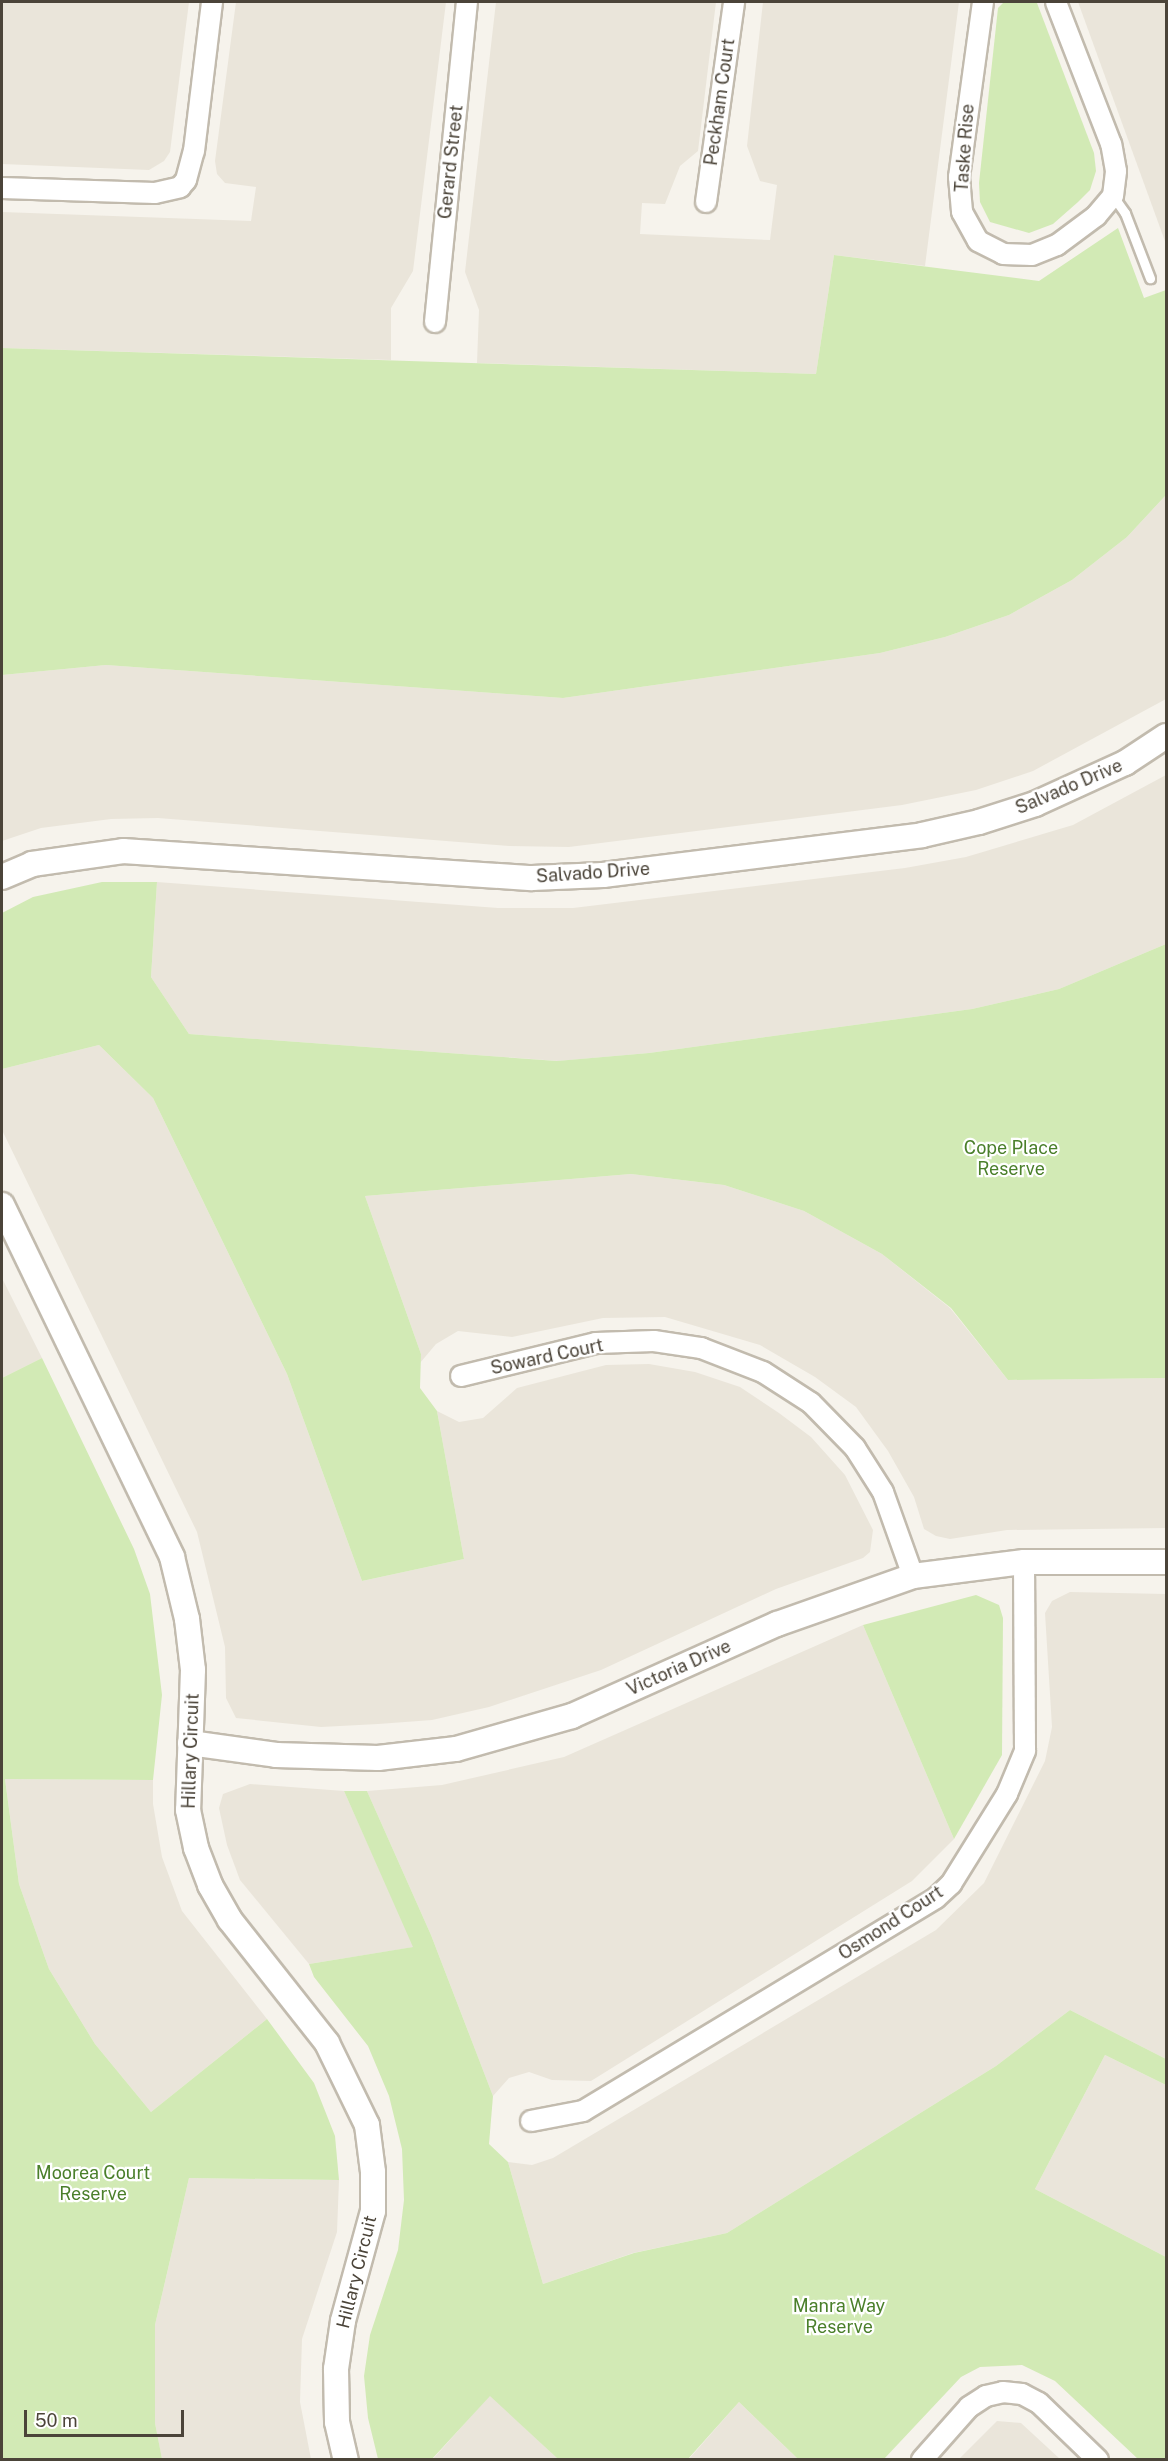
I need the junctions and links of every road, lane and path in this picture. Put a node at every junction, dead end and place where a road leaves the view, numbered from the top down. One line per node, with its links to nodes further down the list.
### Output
1 (212, 2): 6 (street)
2 (467, 2): 10 (street, Gerard Street)
3 (734, 2): 8 (street, Peckham Court)
4 (983, 2): 7 (street, Taske Rise)
5 (1056, 2): 7 (street)
6 (2, 188)
7 (1113, 196): 9 (lane)
8 (706, 202)
9 (1150, 278)
10 (435, 322)
11 (1167, 736): 12 (street, Salvado Drive)
12 (2, 877)
13 (2, 1205): 18 (street, Hillary Circuit)
14 (461, 1376): 17 (street, Soward Court)
15 (1024, 1562): 16 (street, Victoria Drive); 17 (street, Victoria Drive); 19 (street, Osmond Court)
16 (1167, 1562)
17 (914, 1576): 18 (street, Victoria Drive)
18 (190, 1743): 20 (street, Hillary Circuit)
19 (531, 2121)
20 (346, 2460)
21 (922, 2460): 22 (street)
22 (1098, 2460)

